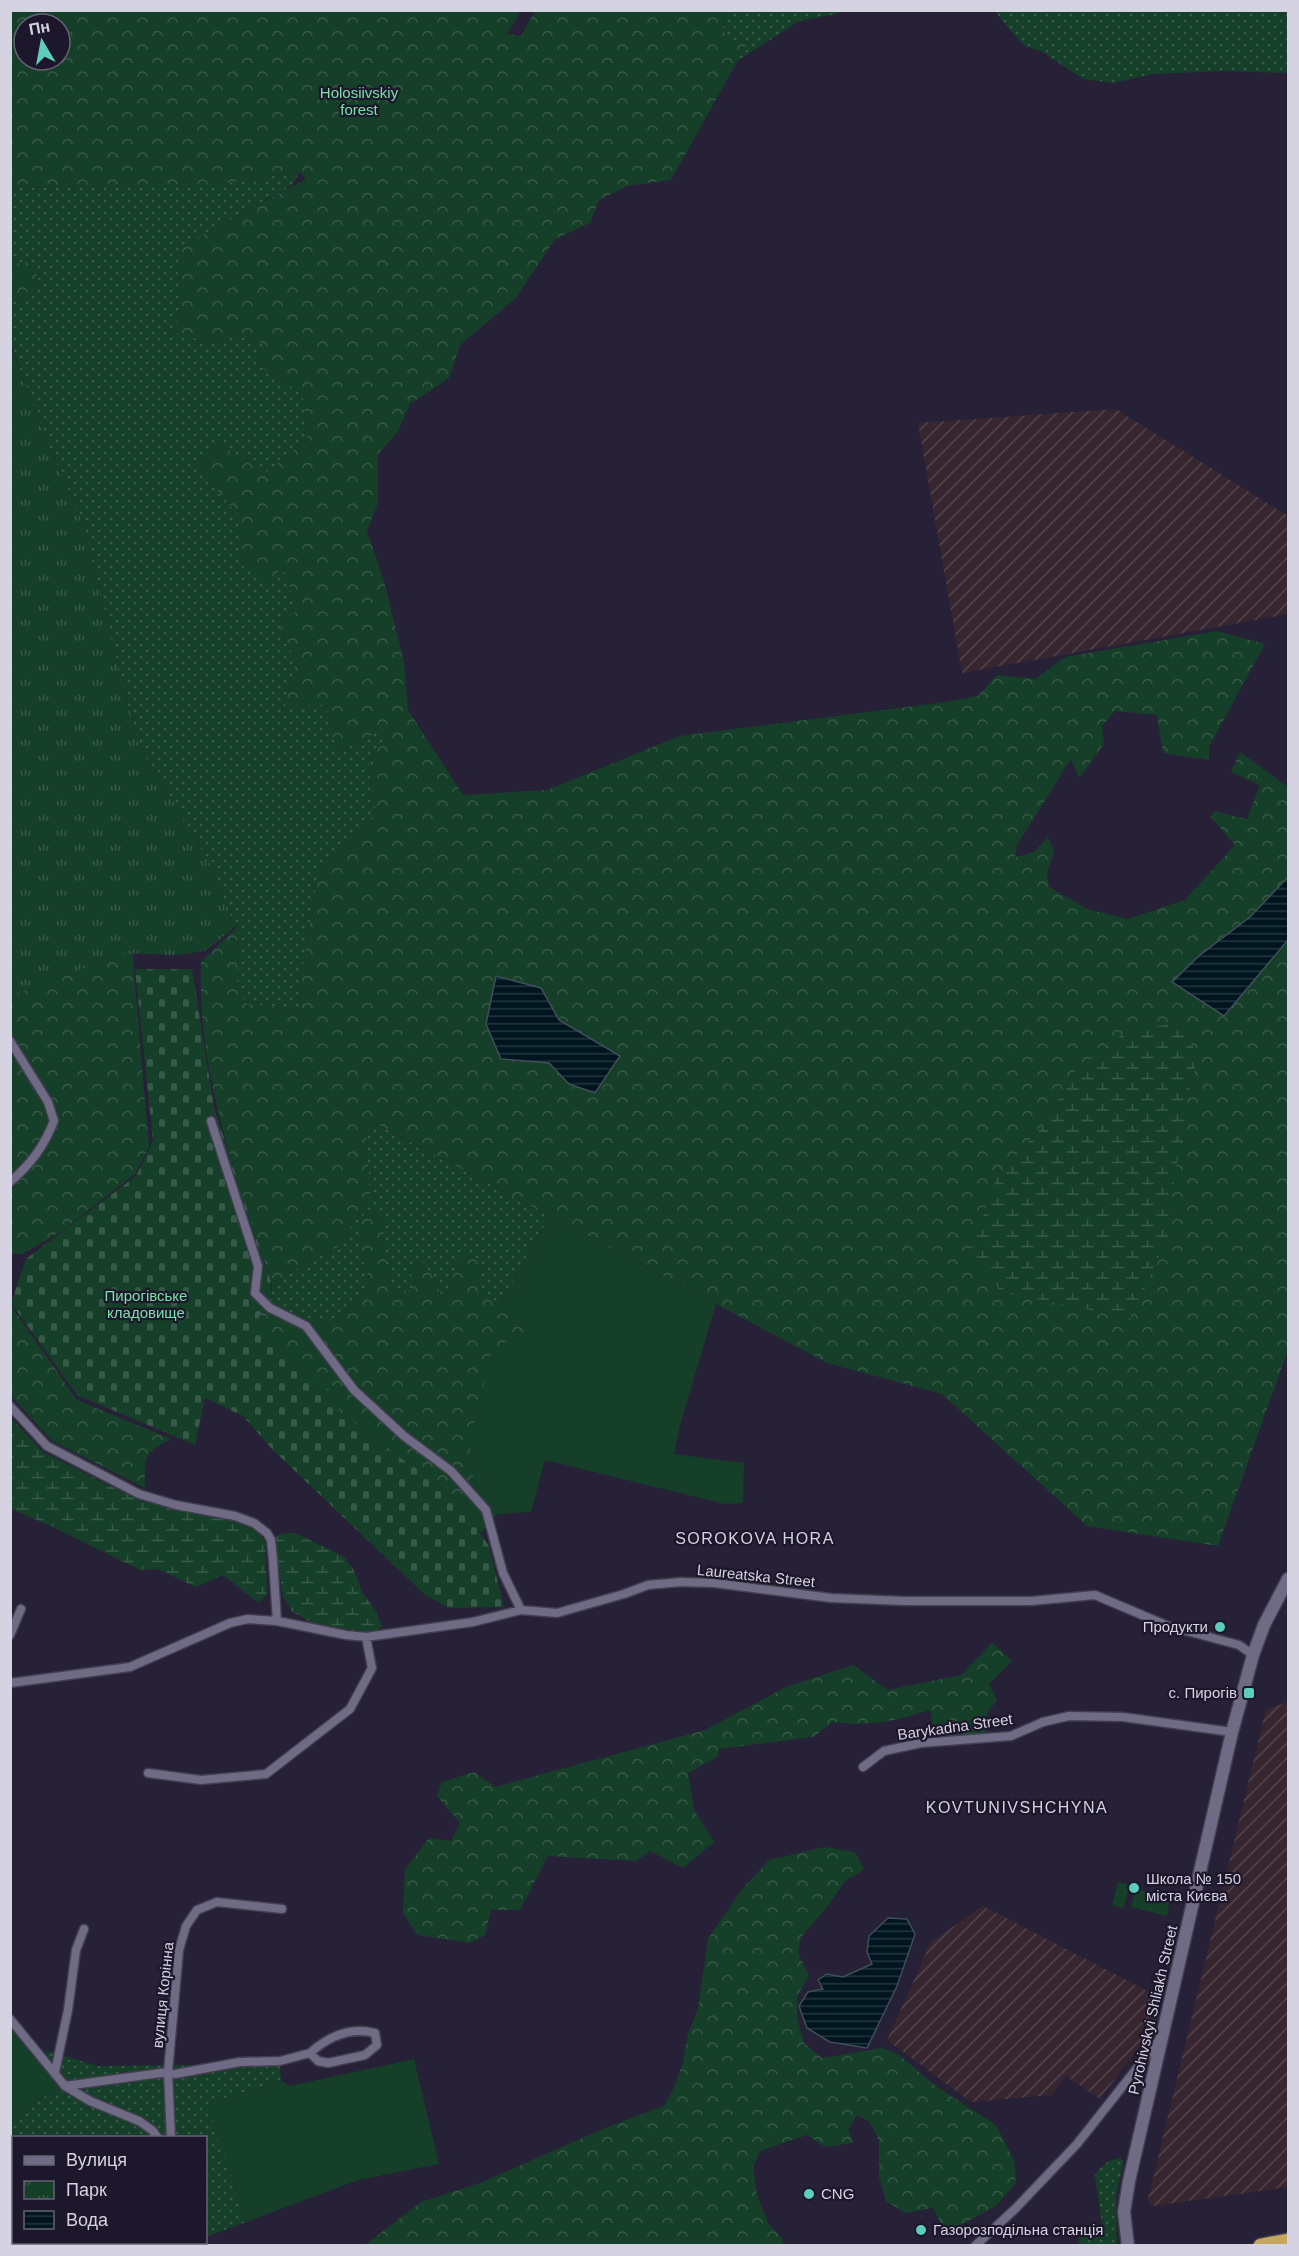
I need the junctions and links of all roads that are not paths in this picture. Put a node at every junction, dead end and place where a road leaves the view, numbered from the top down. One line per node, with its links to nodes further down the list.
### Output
1 (10, 1041): 3 (street)
2 (211, 1121): 7 (street)
3 (10, 1182)
4 (10, 1406): 8 (street)
5 (1288, 1579): 11 (street, Pyrohivskyi Shliakh Street)
6 (21, 1609): 9 (street)
7 (521, 1610): 10 (street, Laureatska Street); 11 (street, Laureatska Street)
8 (277, 1621): 10 (street, Laureatska Street); 12 (street, Laureatska Street)
9 (10, 1635)
10 (366, 1637): 15 (street)
11 (1253, 1655): 13 (street, Pyrohivskyi Shliakh Street)
12 (10, 1683)
13 (1232, 1732): 14 (street, Barykadna Street); 19 (street, Pyrohivskyi Shliakh Street)
14 (863, 1767)
15 (148, 1773)
16 (282, 1909): 22 (street, вулиця Корінна)
17 (84, 1929): 21 (street)
18 (10, 2019): 21 (street)
19 (1164, 2034): 27 (street); 28 (street, Pyrohivskyi Shliakh Street)
20 (310, 2053): 20 (street); 22 (street)
21 (55, 2072): 23 (street)
22 (168, 2072): 23 (street); 25 (street, вулиця Корінна)
23 (65, 2086): 24 (street)
24 (156, 2136)
25 (171, 2136)
26 (1288, 2241): 29 (highway)
27 (975, 2246)
28 (1128, 2246)
29 (1261, 2246)

